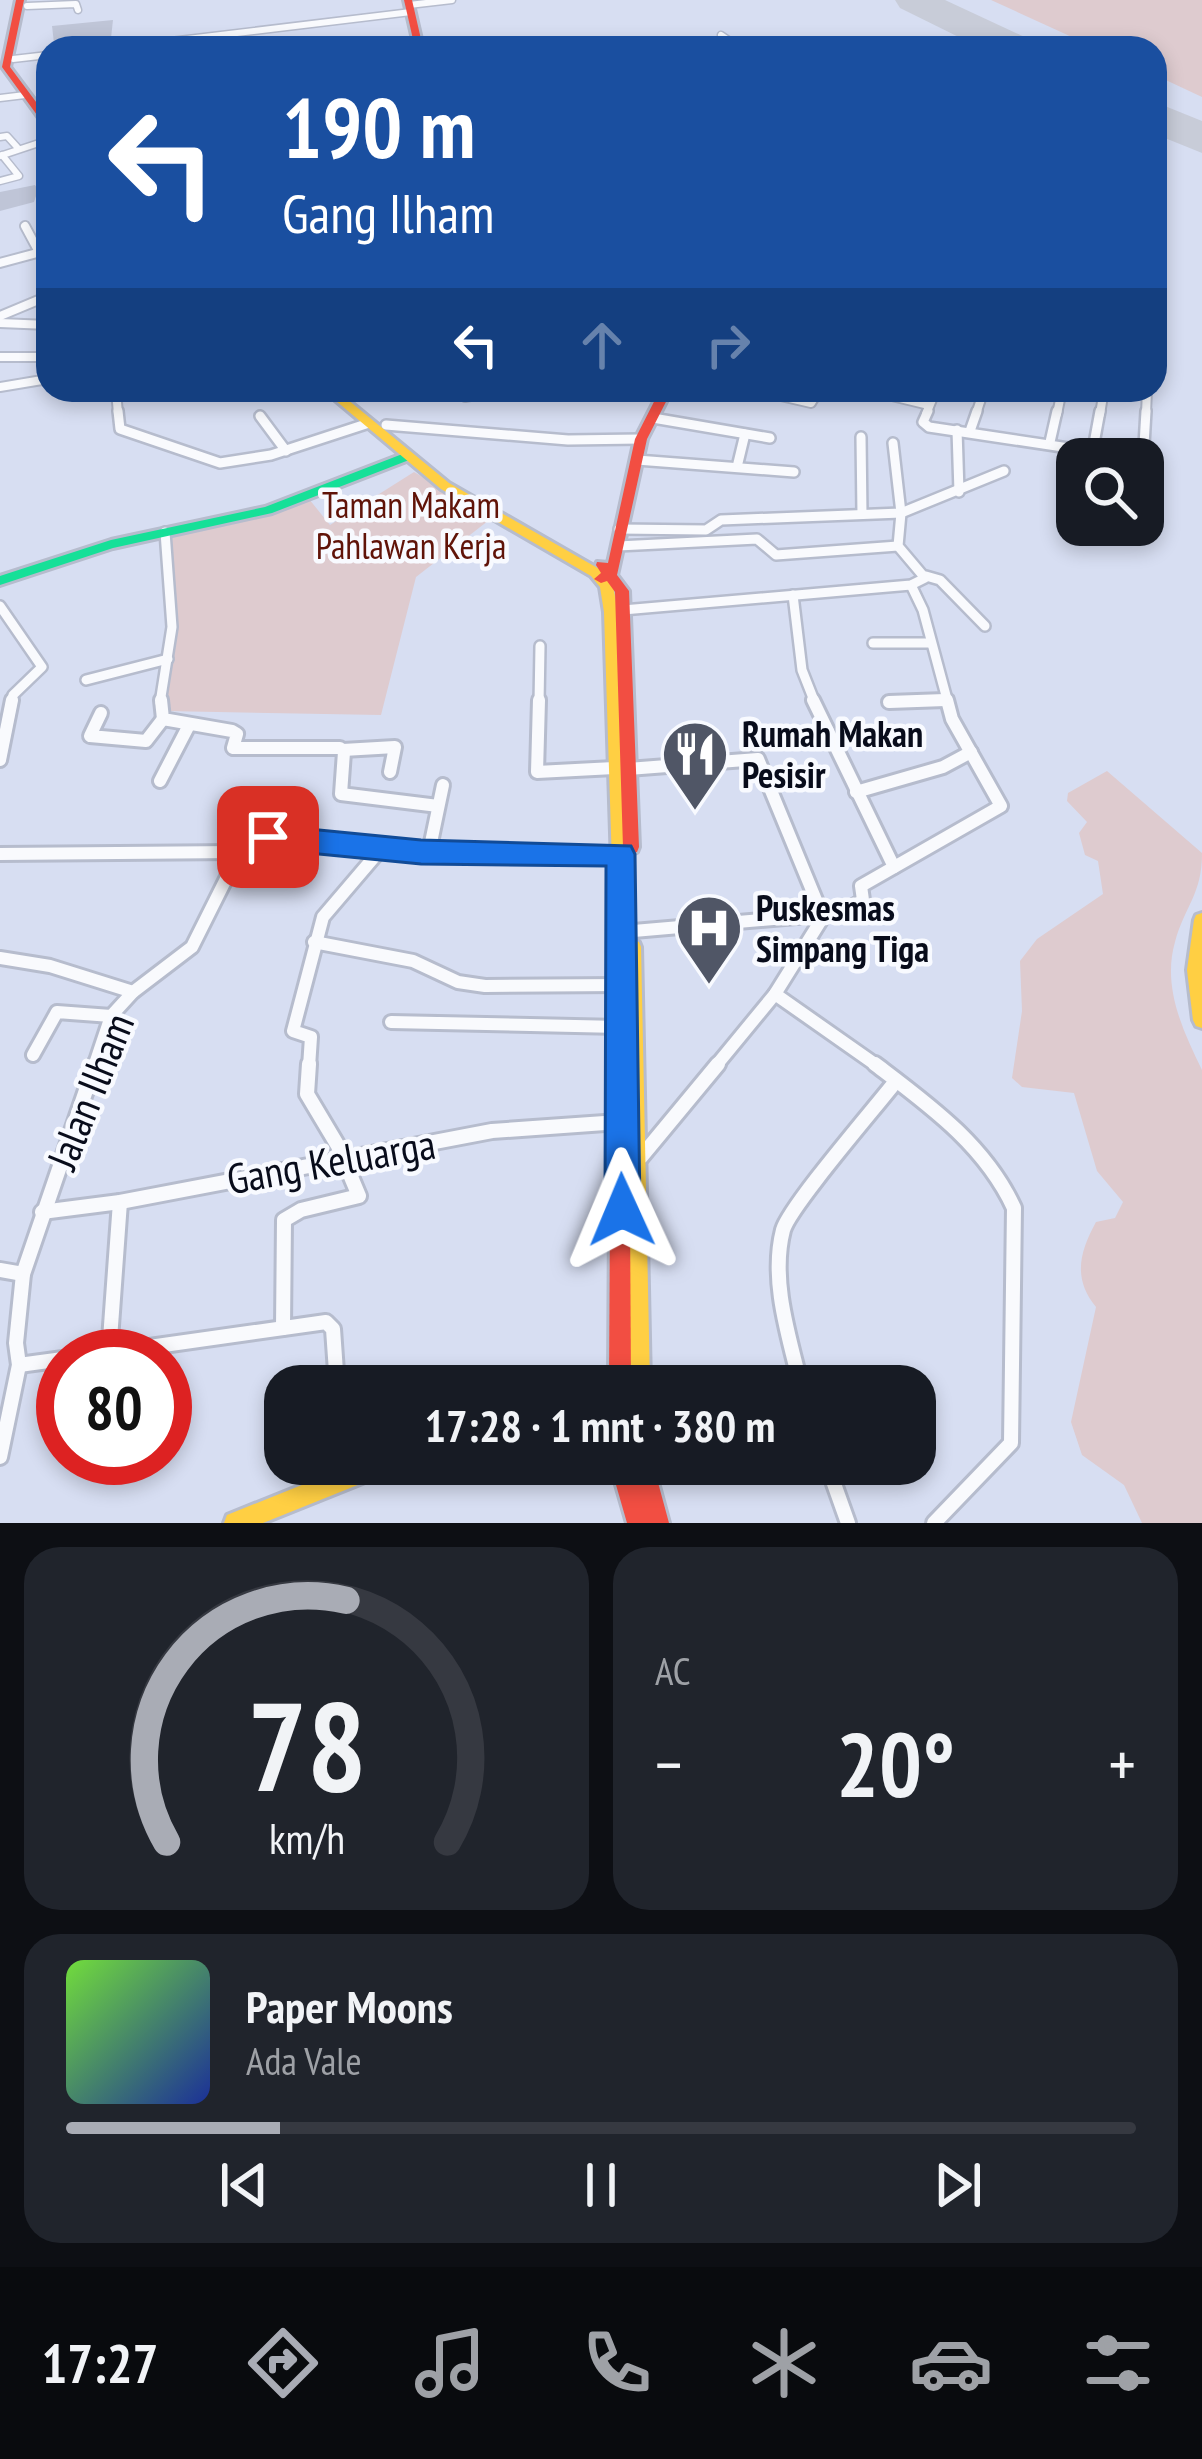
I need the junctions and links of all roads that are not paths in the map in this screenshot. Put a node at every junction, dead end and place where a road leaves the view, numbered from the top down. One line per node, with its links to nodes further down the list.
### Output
1 (452, 0): 3 (street)
2 (23, 4): 4 (street); 9 (main road); 11 (main road)
3 (410, 6): 6 (street); 7 (main road)
4 (79, 10)
5 (721, 34): 8 (street)
6 (197, 36)
7 (416, 36)
8 (724, 36)
9 (5, 38): 11 (main road)
10 (36, 57): 11 (street)
11 (6, 62): 12 (main road); 13 (main road)
12 (25, 95): 14 (street); 15 (main road)
13 (36, 96)
14 (0, 98)
15 (36, 109)
16 (0, 137): 18 (street)
17 (36, 143): 18 (street)
18 (17, 147): 19 (street)
19 (1, 155): 20 (street)
20 (0, 181)
21 (25, 226): 22 (street)
22 (36, 240)
23 (36, 253): 24 (street)
24 (0, 263)
25 (36, 302): 26 (street)
26 (0, 320): 27 (street)
27 (36, 323)
28 (5, 357): 29 (street); 30 (street)
29 (36, 358)
30 (0, 371)
31 (36, 381): 32 (street)
32 (0, 387)
33 (117, 402): 59 (street)
34 (351, 402): 46 (main road)
35 (355, 402): 47 (main road)
36 (660, 402): 45 (main road)
37 (917, 402): 43 (street)
38 (930, 402): 43 (street)
39 (980, 402): 49 (street)
40 (1059, 402): 57 (street)
41 (1102, 402): 53 (street)
42 (1146, 402): 54 (street)
43 (929, 405): 48 (street)
44 (260, 416): 59 (street)
45 (653, 418): 50 (street); 55 (main road)
46 (366, 424): 59 (street); 60 (main road)
47 (386, 425): 55 (street); 71 (main road)
48 (957, 430): 49 (street); 65 (street)
49 (970, 431): 57 (street)
50 (745, 434): 52 (street); 62 (street)
51 (861, 437): 67 (street)
52 (770, 438)
53 (1095, 438)
54 (1144, 438)
55 (641, 440): 61 (main road)
56 (893, 442): 66 (street)
57 (1050, 442): 58 (street)
58 (1056, 443)
59 (286, 451)
60 (405, 457): 68 (main road); 71 (main road)
61 (637, 460): 62 (street); 69 (main road)
62 (737, 467): 64 (street)
63 (1004, 471): 65 (street)
64 (794, 472)
65 (959, 492): 66 (street)
66 (901, 512): 67 (street); 70 (street)
67 (862, 514): 69 (street)
68 (165, 532): 73 (main road); 82 (street)
69 (619, 538): 70 (street); 71 (main road)
70 (898, 546): 72 (street)
71 (606, 576): 77 (main road); 92 (main road)
72 (926, 576): 74 (street); 78 (street)
73 (0, 581)
74 (911, 585): 75 (street); 80 (street)
75 (793, 595): 77 (street); 96 (street)
76 (0, 606): 91 (street)
77 (623, 610): 92 (main road)
78 (985, 626)
79 (873, 643): 80 (street)
80 (929, 643): 84 (street)
81 (540, 646): 92 (street)
82 (168, 659): 83 (street); 87 (street)
83 (86, 680)
84 (945, 700): 85 (street); 90 (street)
85 (890, 702)
86 (101, 713): 87 (street)
87 (163, 719): 88 (street)
88 (188, 727): 89 (street); 94 (street)
89 (343, 750): 93 (street); 97 (street)
90 (971, 752): 96 (street); 103 (street)
91 (0, 760)
92 (621, 769): 102 (main road); 104 (street); 106 (main road)
93 (390, 772)
94 (160, 781)
95 (443, 785): 97 (street)
96 (856, 791): 103 (street)
97 (438, 806): 100 (street)
98 (380, 849): 99 (street); 100 (street); 107 (street)
99 (236, 852): 101 (street); 110 (street, Jalan Ilham)
100 (429, 852): 102 (street)
101 (0, 854)
102 (620, 854): 106 (main road)
103 (894, 867): 104 (street)
104 (823, 917): 106 (street); 111 (street)
105 (1202, 920): 113 (main road)
106 (627, 932): 109 (main road); 120 (main road)
107 (314, 942): 109 (street); 119 (street)
108 (0, 958): 110 (street)
109 (621, 985): 115 (main road)
110 (133, 992): 112 (street, Jalan Ilham)
111 (775, 994): 117 (street); 120 (street)
112 (111, 1016): 116 (street); 122 (street, Jalan Ilham)
113 (1202, 1020)
114 (391, 1022): 115 (street)
115 (620, 1027): 118 (main road)
116 (33, 1055)
117 (896, 1081): 133 (street); 143 (street)
118 (621, 1122): 119 (street, Gang Keluarga); 120 (main road)
119 (345, 1160): 121 (street, Gang Keluarga); 125 (street)
120 (629, 1163): 131 (main road); 132 (main road)
121 (121, 1202): 122 (street, Gang Keluarga); 126 (street)
122 (43, 1212): 124 (street, Jalan Ilham)
123 (0, 1270): 124 (street)
124 (23, 1274): 129 (street, Jalan Ilham)
125 (283, 1328): 127 (street); 130 (street)
126 (111, 1329)
127 (192, 1341)
128 (36, 1363): 129 (street)
129 (19, 1365): 134 (street, Jalan Ilham)
130 (335, 1365)
131 (621, 1365)
132 (638, 1365)
133 (796, 1365)
134 (0, 1457)
135 (313, 1485): 139 (main road)
136 (627, 1485): 140 (main road)
137 (648, 1485): 141 (main road)
138 (834, 1485): 142 (street)
139 (235, 1523)
140 (638, 1523)
141 (658, 1523)
142 (848, 1523)
143 (934, 1523)

